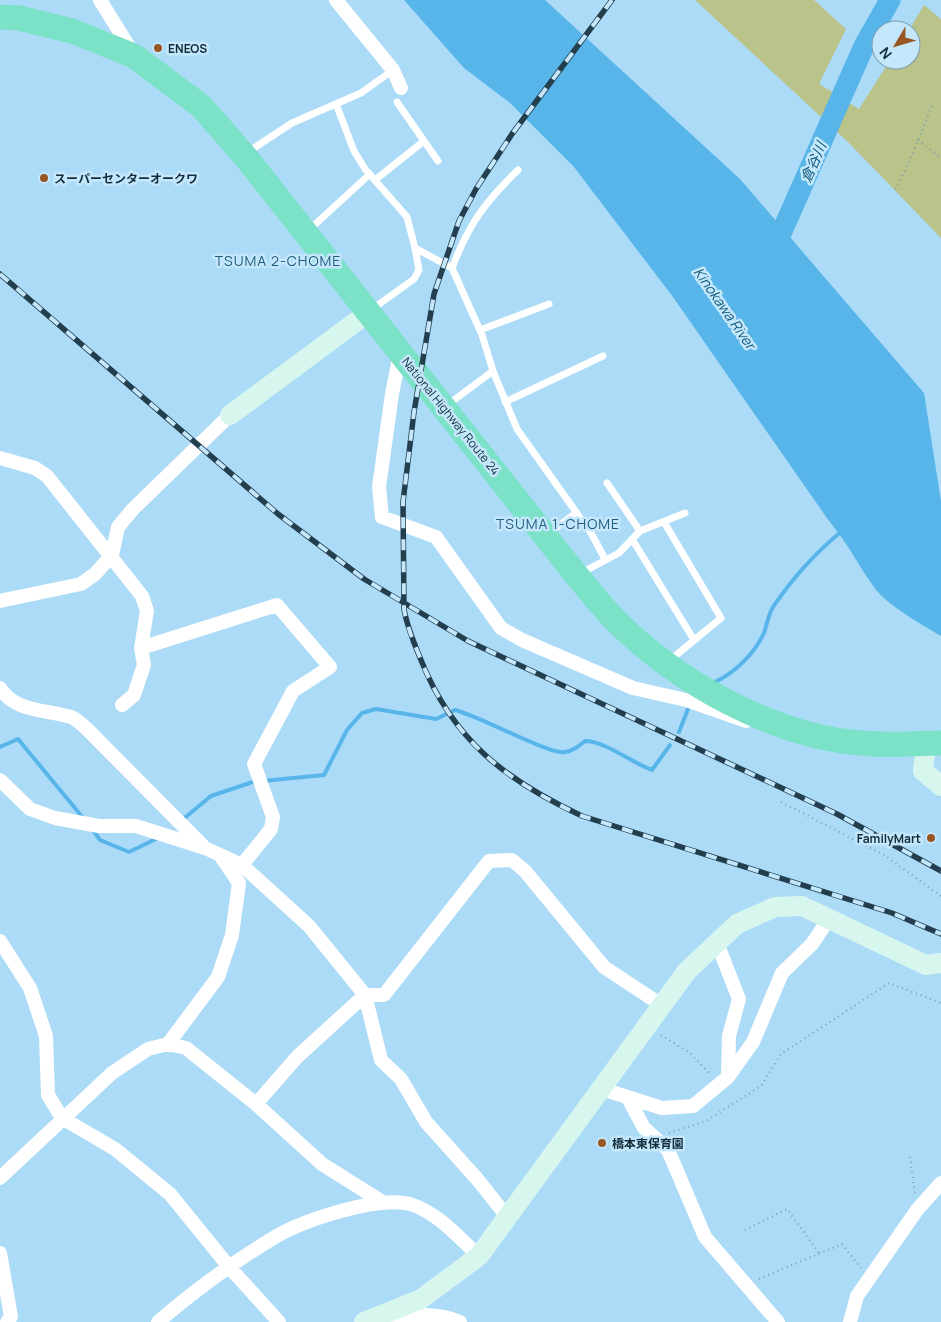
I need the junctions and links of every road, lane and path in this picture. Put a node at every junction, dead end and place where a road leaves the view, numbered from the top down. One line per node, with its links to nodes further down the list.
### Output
1 (100, 0): 4 (street)
2 (336, 0): 5 (street)
3 (0, 17): 4 (highway, National Highway Route 24)
4 (134, 56): 12 (highway, National Highway Route 24)
5 (393, 70): 6 (street); 8 (lane)
6 (401, 88)
7 (397, 102): 11 (lane)
8 (336, 104): 12 (lane); 16 (lane)
9 (932, 104): 10 (path)
10 (918, 140): 13 (path); 17 (path)
11 (424, 141): 14 (lane); 16 (lane)
12 (244, 155): 18 (highway, National Highway Route 24)
13 (941, 158)
14 (438, 161)
15 (518, 170): 20 (lane)
16 (372, 177): 18 (lane); 19 (lane)
17 (895, 189)
18 (306, 233): 22 (highway, National Highway Route 24)
19 (418, 249): 20 (lane); 22 (lane)
20 (451, 267): 23 (lane)
21 (549, 304): 23 (lane)
22 (369, 312): 24 (highway, National Highway Route 24); 29 (street)
23 (480, 330): 26 (lane)
24 (400, 353): 27 (highway, National Highway Route 24); 47 (street)
25 (603, 356): 28 (lane)
26 (493, 371): 27 (lane); 28 (lane)
27 (440, 402): 36 (highway, National Highway Route 24)
28 (505, 402): 32 (lane)
29 (230, 415): 38 (street)
30 (0, 458): 38 (street)
31 (607, 483): 35 (lane)
32 (576, 513): 36 (lane); 39 (lane)
33 (685, 513): 34 (lane)
34 (664, 522): 35 (lane); 42 (lane)
35 (640, 531): 37 (lane)
36 (546, 536): 40 (highway, National Highway Route 24)
37 (632, 539): 39 (lane); 42 (lane)
38 (112, 555): 41 (street); 43 (street)
39 (605, 559): 40 (lane)
40 (577, 576): 44 (highway, National Highway Route 24)
41 (0, 601)
42 (694, 640): 44 (lane)
43 (141, 648): 46 (street); 54 (street)
44 (667, 663): 47 (highway, National Highway Route 24)
45 (0, 688): 52 (street)
46 (122, 705)
47 (783, 726): 48 (highway, National Highway Route 24)
48 (933, 743): 50 (street)
49 (0, 780): 52 (street)
50 (941, 786)
51 (781, 802): 55 (path)
52 (205, 848): 53 (street)
53 (219, 855): 54 (street); 63 (street)
54 (242, 865): 60 (street)
55 (941, 896)
56 (828, 920): 58 (street); 59 (street); 64 (street)
57 (0, 941): 68 (street)
58 (717, 943): 62 (street); 64 (street)
59 (941, 963)
60 (365, 995): 62 (street); 67 (street); 75 (street)
61 (941, 1003): 69 (path)
62 (660, 1009): 64 (path); 65 (street)
63 (168, 1044): 67 (street); 68 (street)
64 (723, 1081): 66 (street)
65 (602, 1089): 66 (street); 75 (street)
66 (628, 1098): 69 (street)
67 (256, 1104): 73 (street)
68 (62, 1118): 71 (street); 80 (street)
69 (655, 1137): 82 (street)
70 (910, 1157): 74 (path)
71 (0, 1178)
72 (941, 1183): 74 (street)
73 (384, 1204): 79 (street); 80 (street)
74 (916, 1210): 81 (street)
75 (508, 1218): 79 (street)
76 (745, 1230): 78 (path)
77 (0, 1252): 83 (street)
78 (819, 1254): 81 (path); 82 (path)
79 (479, 1256): 86 (street)
80 (230, 1268): 84 (street); 85 (street)
81 (869, 1278): 90 (street)
82 (745, 1285): 89 (street)
83 (7, 1322)
84 (158, 1322)
85 (279, 1322)
86 (364, 1322)
87 (369, 1322): 88 (street)
88 (460, 1322)
89 (778, 1322)
90 (850, 1322)

